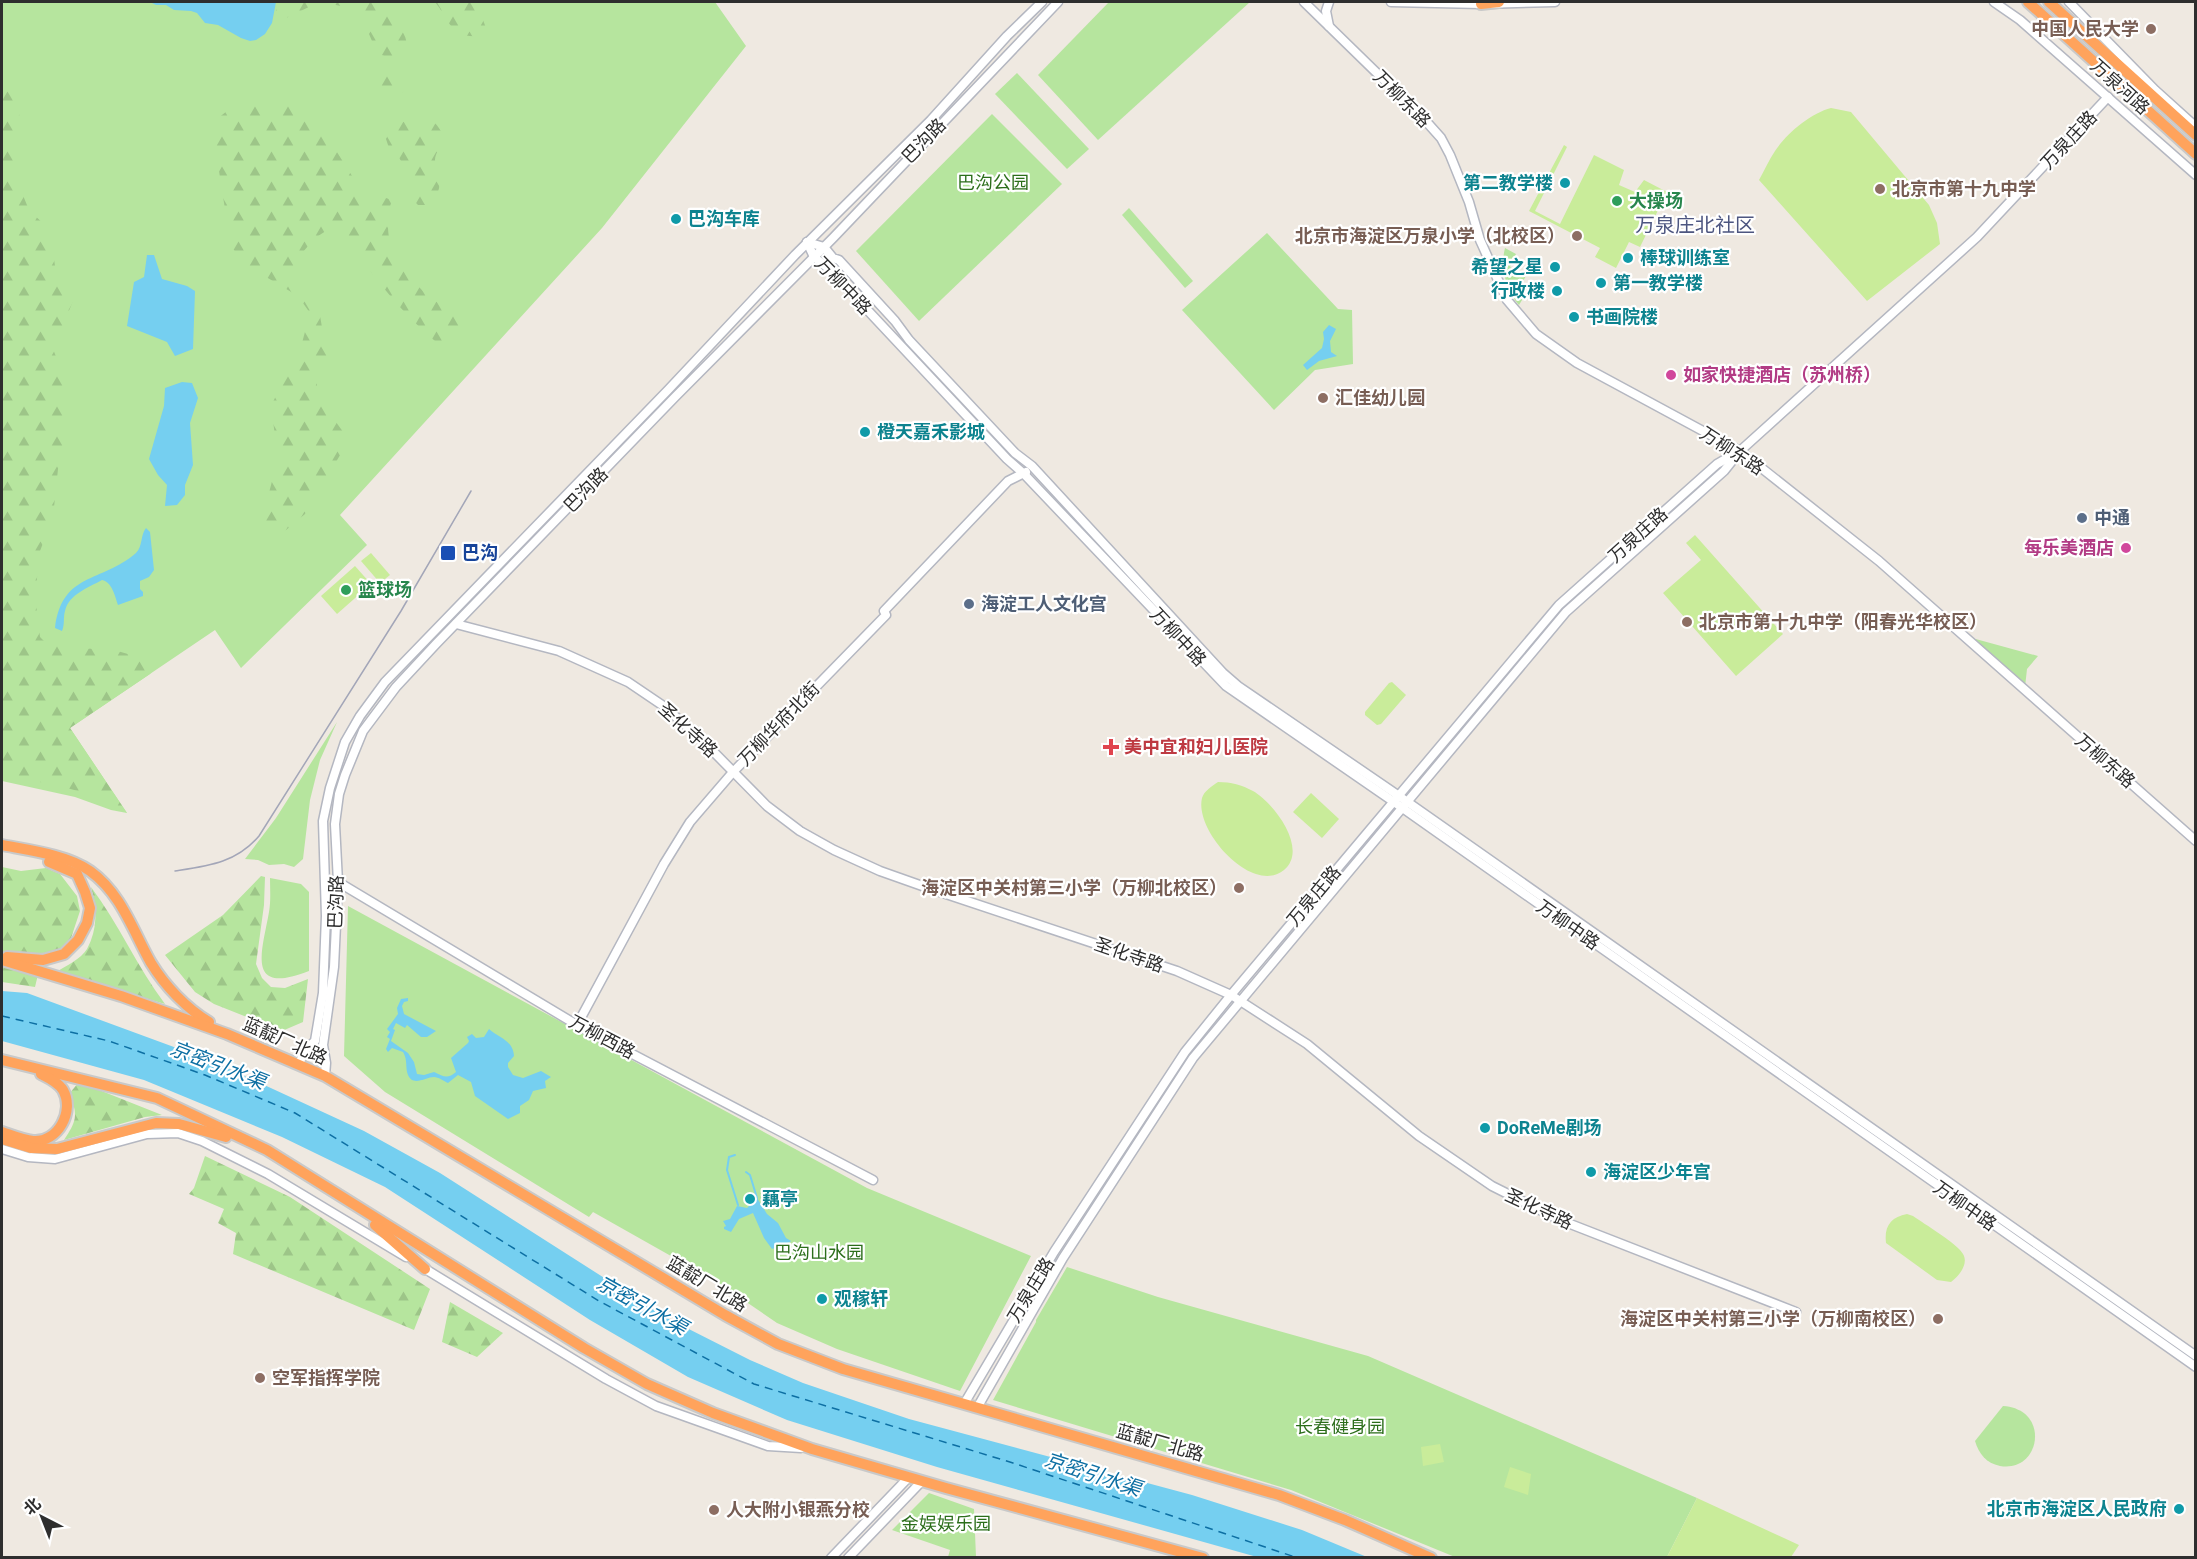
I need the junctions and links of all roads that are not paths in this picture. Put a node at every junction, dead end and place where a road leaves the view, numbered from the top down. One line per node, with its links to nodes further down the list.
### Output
1 (1042, 2): 19 (street, 巴沟路)
2 (1058, 2): 20 (street, 巴沟路)
3 (1304, 2): 13 (street, 万柳东路)
4 (1329, 2): 13 (street)
5 (1392, 2): 12 (street)
6 (1499, 2): 12 (highway)
7 (1555, 2): 12 (street)
8 (1994, 2): 14 (street, 万泉河路)
9 (2028, 2): 17 (highway, 万泉河路)
10 (2049, 2): 16 (highway, 万泉河路)
11 (2069, 2): 15 (street, 万泉河路)
12 (1482, 4)
13 (1329, 27): 22 (street, 万柳东路)
14 (2108, 97): 18 (street, 万泉河路); 22 (street, 万泉庄路)
15 (2196, 127)
16 (2196, 135)
17 (2196, 154)
18 (2196, 175)
19 (807, 242): 20 (street, 万柳中路); 21 (street, 万柳中路); 39 (street, 巴沟路)
20 (824, 247): 21 (street, 巴沟路); 23 (street, 万柳中路)
21 (814, 257): 24 (street, 万柳中路); 25 (street, 巴沟路)
22 (1740, 452): 27 (street, 万泉庄路); 28 (street, 万泉庄路); 29 (street, 万柳东路)
23 (1032, 466): 24 (street, 万柳华府北街); 27 (street, 万柳中路)
24 (1024, 474): 26 (street, 万柳华府北街); 27 (street, 万柳中路)
25 (456, 624): 26 (street, 圣化寺路); 32 (street, 巴沟路)
26 (733, 772): 34 (street, 圣化寺路); 36 (street, 万柳华府北街)
27 (1396, 799): 28 (street, 万柳中路); 34 (street, 万泉庄路)
28 (1404, 805): 35 (street, 万泉庄路); 49 (street, 万柳中路); 50 (street, 万柳中路)
29 (2196, 841)
30 (2, 845): 37 (highway)
31 (2, 852): 33 (highway)
32 (338, 882): 36 (street, 万柳西路); 40 (street, 巴沟路)
33 (2, 958): 37 (highway, 蓝靛厂北路)
34 (1231, 995): 35 (street, 圣化寺路); 51 (street, 万泉庄路)
35 (1240, 1000): 48 (street, 圣化寺路); 52 (street, 万泉庄路)
36 (578, 1025): 45 (street, 万柳西路)
37 (227, 1034): 39 (highway, 蓝靛厂北路)
38 (6, 1060): 41 (highway); 44 (highway)
39 (299, 1065): 40 (highway, 蓝靛厂北路)
40 (325, 1076): 51 (highway, 蓝靛厂北路)
41 (2, 1132)
42 (2, 1139): 44 (highway)
43 (2, 1149): 47 (street)
44 (267, 1150): 46 (highway)
45 (873, 1180)
46 (352, 1205): 47 (highway); 53 (highway)
47 (425, 1269): 53 (street)
48 (1796, 1312)
49 (2196, 1356)
50 (2196, 1367)
51 (964, 1404): 52 (highway, 蓝靛厂北路)
52 (977, 1408): 59 (highway, 蓝靛厂北路)
53 (812, 1449): 54 (highway)
54 (909, 1477): 55 (highway); 56 (street)
55 (922, 1481): 57 (street); 58 (highway)
56 (831, 1557)
57 (848, 1557)
58 (1203, 1557)
59 (1431, 1557)

